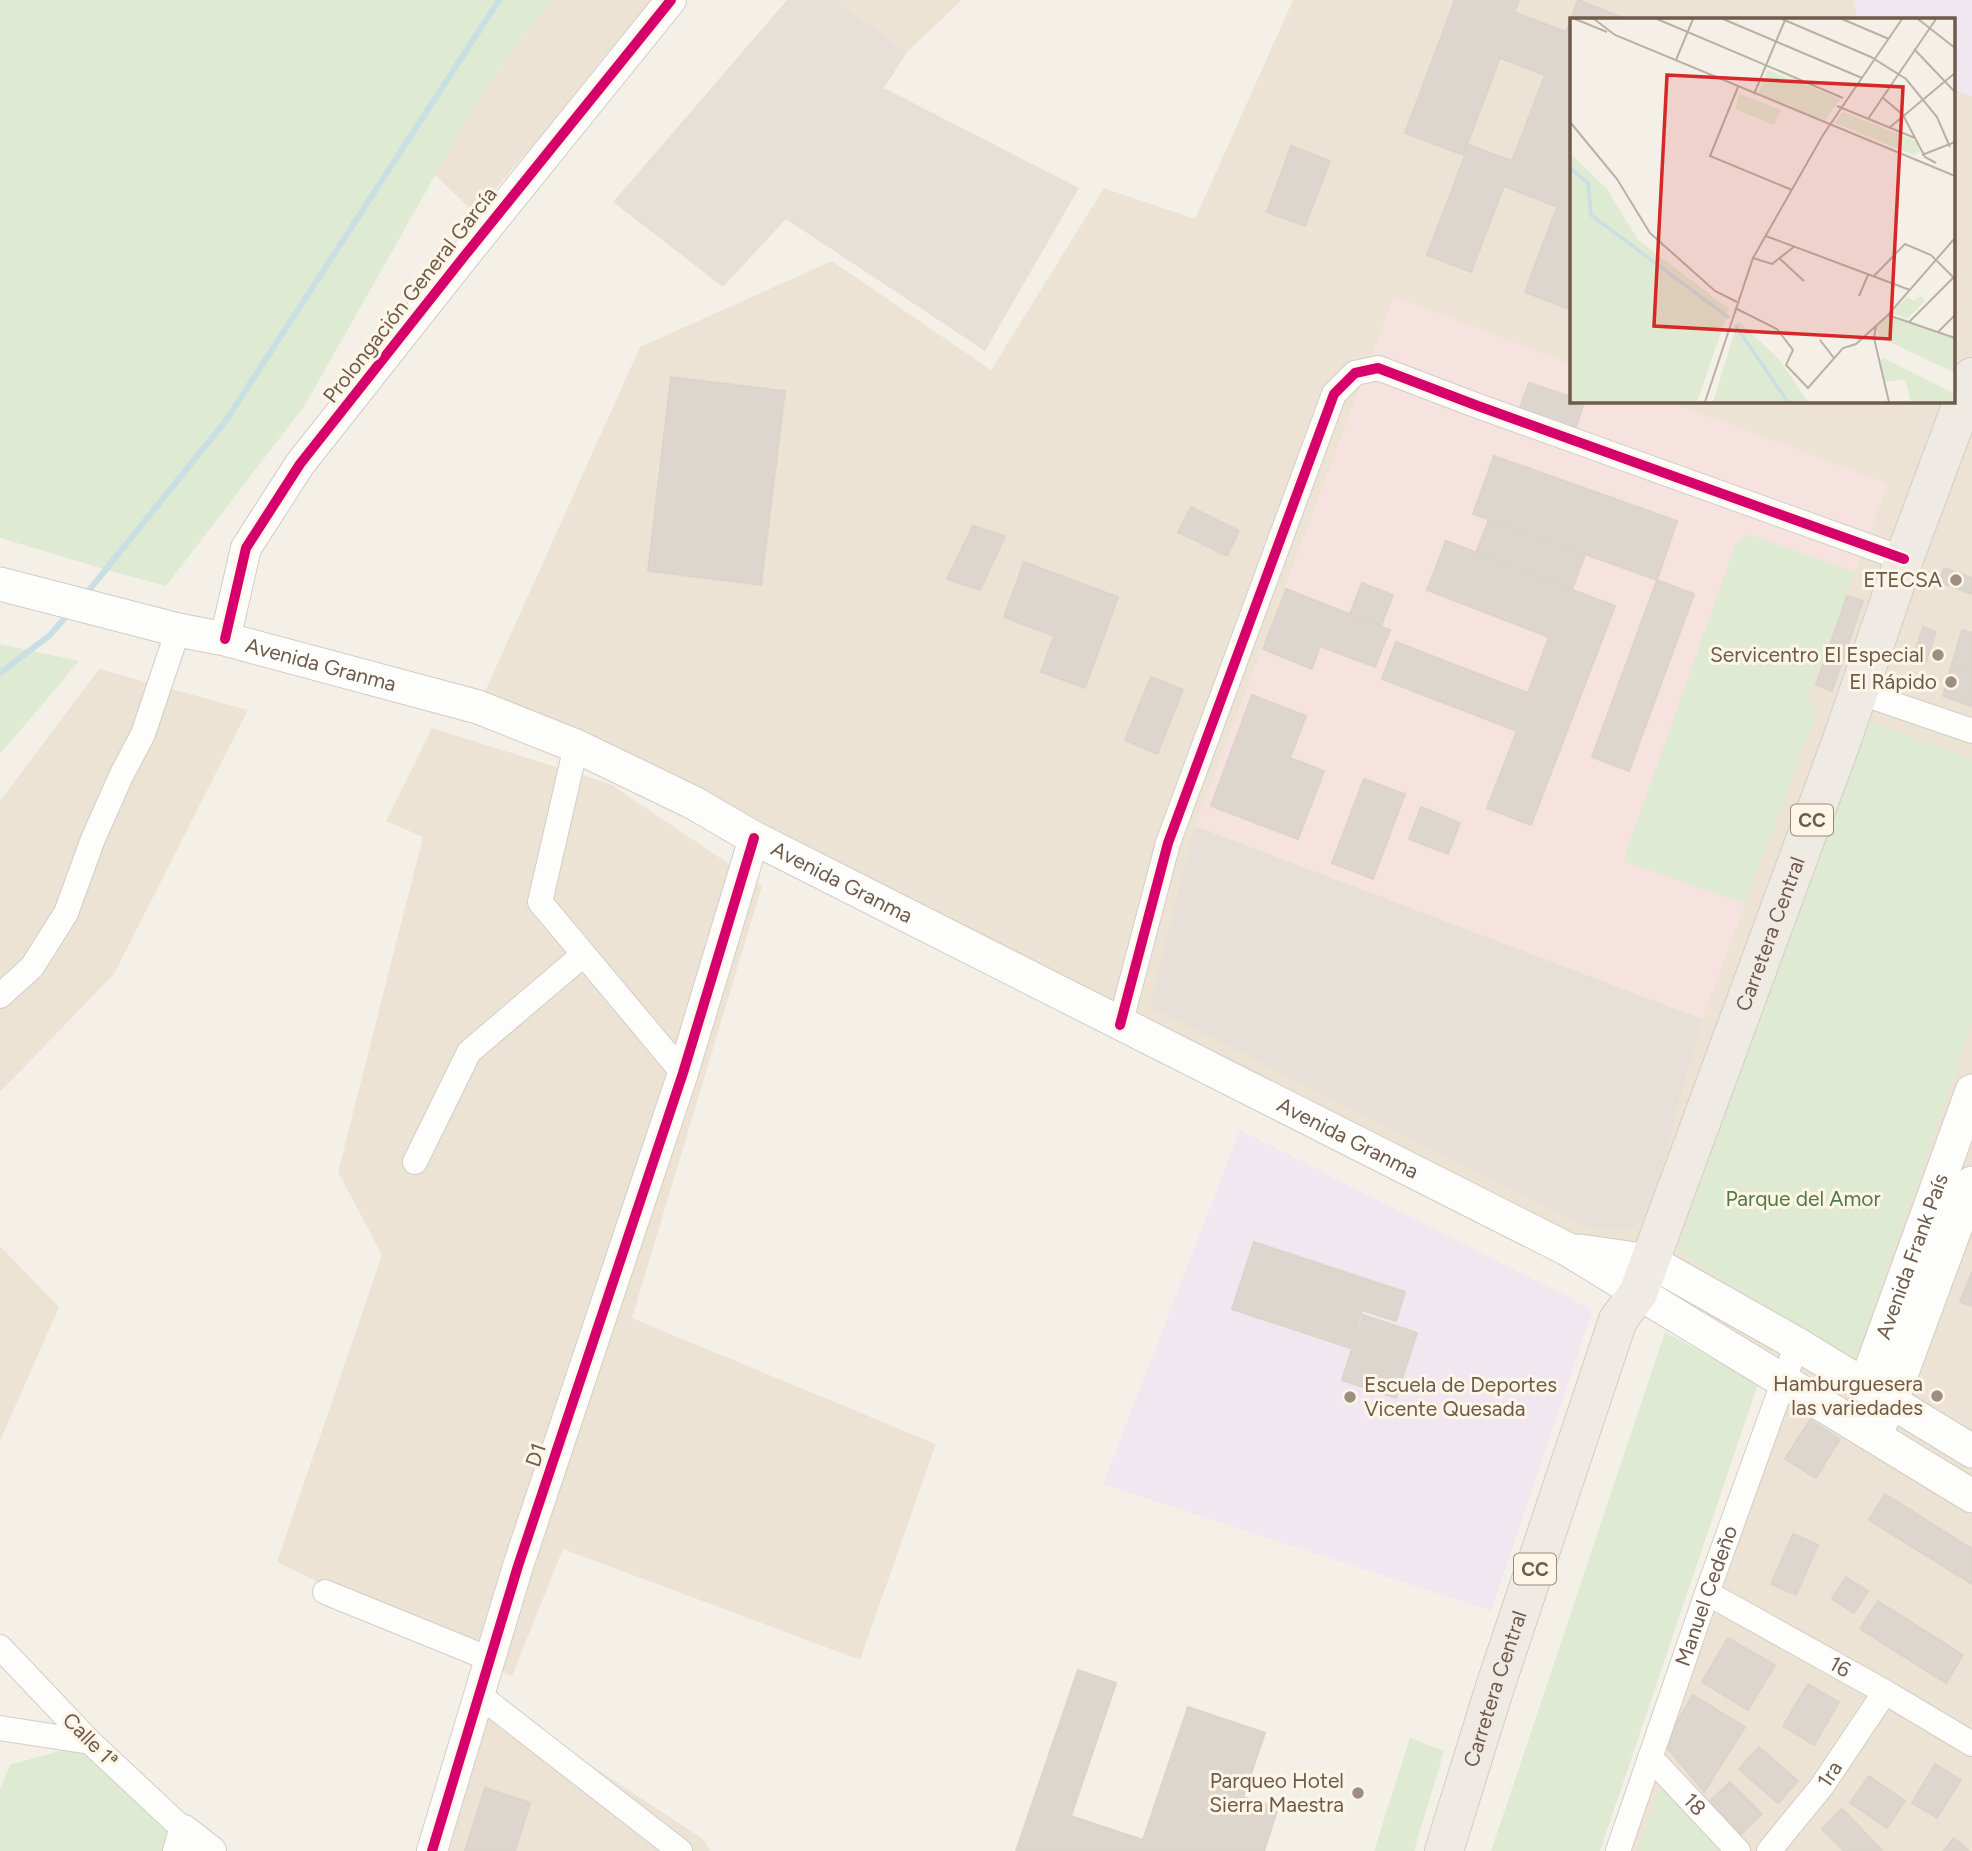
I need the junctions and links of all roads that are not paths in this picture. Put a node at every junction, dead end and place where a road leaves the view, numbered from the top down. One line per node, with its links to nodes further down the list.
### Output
1 (671, 0): 6 (street, Prolongación General García)
2 (1972, 377): 3 (highway, Carretera Central / CC)
3 (1904, 559): 7 (highway, Carretera Central / CC); 13 (street)
4 (14, 588): 5 (main road, Avenida Granma)
5 (178, 630): 6 (main road, Avenida Granma); 12 (street)
6 (225, 639): 9 (main road, Avenida Granma)
7 (1858, 692): 8 (street); 18 (highway, Carretera Central / CC)
8 (1972, 731)
9 (576, 746): 10 (main road, Avenida Granma); 11 (street)
10 (754, 838): 13 (main road, Avenida Granma); 14 (street, D1)
11 (583, 955): 14 (street); 16 (street)
12 (0, 996)
13 (1120, 1024): 18 (main road, Avenida Granma)
14 (683, 1073): 28 (street, D1)
15 (1972, 1091): 21 (main road, Avenida Frank País)
16 (415, 1162)
17 (1972, 1183): 21 (main road, Avenida Frank País)
18 (1644, 1277): 19 (main road, Avenida Granma); 20 (main road, Avenida Granma); 39 (highway, Carretera Central / CC); 40 (highway, Carretera Central / CC)
19 (1797, 1344): 20 (street, Manuel Cedeño); 21 (main road, Avenida Granma)
20 (1784, 1382): 22 (main road, Avenida Granma); 26 (street, Manuel Cedeño)
21 (1878, 1394): 22 (main road, Avenida Frank País); 23 (main road, Avenida Granma)
22 (1861, 1428): 24 (main road, Avenida Granma)
23 (1972, 1451)
24 (1972, 1496)
25 (325, 1592): 28 (street)
26 (1707, 1593): 29 (street, 16); 34 (street, Manuel Cedeño)
27 (0, 1647): 32 (street, Calle 1ª)
28 (490, 1659): 30 (street, D1)
29 (1885, 1692): 33 (street, 16); 43 (street, 1ra)
30 (479, 1695): 37 (street, D1); 38 (street)
31 (0, 1728): 32 (street)
32 (90, 1742): 35 (street, Calle 1ª)
33 (1972, 1744)
34 (1650, 1757): 41 (street, Manuel Cedeño); 42 (street, 18)
35 (181, 1841): 36 (street)
36 (211, 1851)
37 (432, 1851)
38 (680, 1851)
39 (1444, 1851)
40 (1470, 1851)
41 (1618, 1851)
42 (1738, 1851)
43 (1769, 1851)

